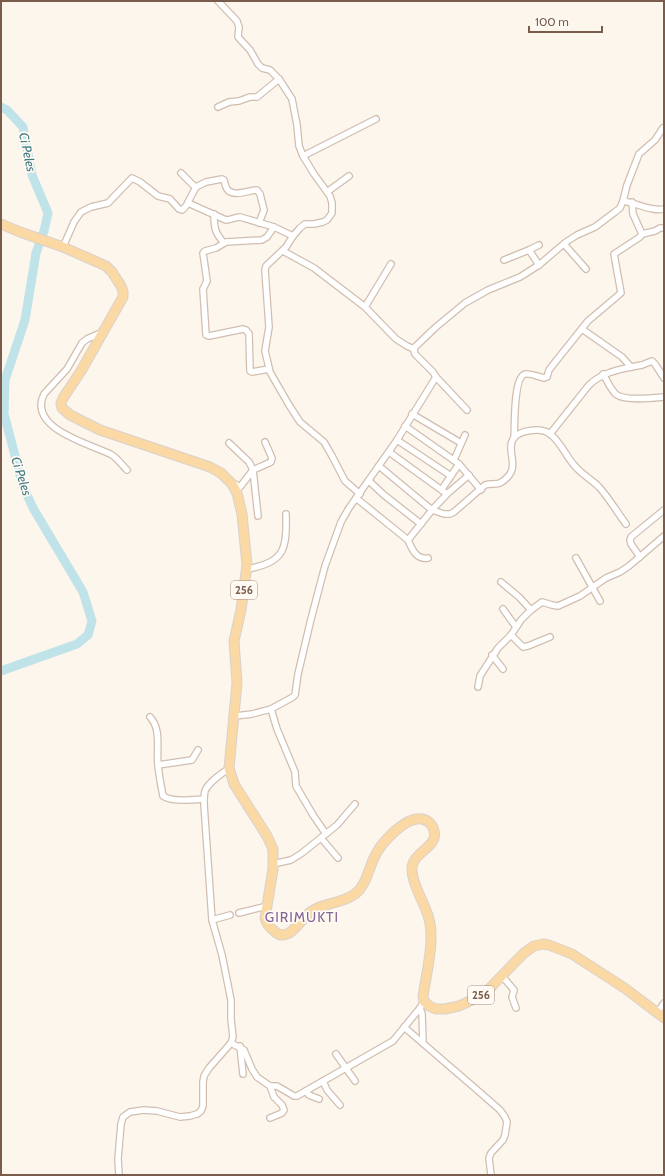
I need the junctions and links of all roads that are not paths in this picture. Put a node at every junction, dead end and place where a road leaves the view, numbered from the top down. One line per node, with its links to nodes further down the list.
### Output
1 (218, 1): 2 (street)
2 (279, 79): 3 (street); 6 (street)
3 (218, 106)
4 (376, 119): 6 (street)
5 (663, 128): 11 (street)
6 (303, 156): 10 (street)
7 (181, 173): 9 (street)
8 (349, 176): 10 (street)
9 (196, 187): 13 (street); 16 (street)
10 (327, 192): 21 (street)
11 (623, 201): 12 (street); 23 (street)
12 (632, 202): 14 (street); 20 (street)
13 (188, 203): 15 (street); 25 (street)
14 (664, 209)
15 (214, 214): 16 (street); 22 (street)
16 (259, 223): 18 (street)
17 (1, 224): 25 (main road, 256)
18 (274, 227): 21 (street); 22 (street)
19 (664, 228): 20 (street)
20 (642, 234): 33 (street)
21 (293, 236): 27 (street)
22 (224, 242): 37 (street)
23 (564, 244): 30 (street); 31 (street)
24 (539, 245): 26 (street)
25 (63, 247): 34 (main road, 256)
26 (529, 250): 28 (street); 30 (street)
27 (283, 251): 32 (street); 37 (street)
28 (504, 260)
29 (391, 264): 32 (street)
30 (539, 265): 35 (street)
31 (586, 269)
32 (365, 306): 35 (street)
33 (582, 330): 36 (street); 47 (street)
34 (103, 332): 56 (street); 61 (main road, 256)
35 (414, 349): 40 (street)
36 (631, 367): 38 (street); 39 (street)
37 (269, 369): 64 (street)
38 (603, 374): 41 (street); 45 (street)
39 (663, 376)
40 (436, 377): 42 (street); 43 (street)
41 (664, 397)
42 (467, 410)
43 (412, 414): 44 (street); 51 (street)
44 (405, 426): 48 (street); 53 (street)
45 (550, 434): 47 (street); 70 (street)
46 (465, 435): 51 (street)
47 (514, 438): 62 (street)
48 (398, 440): 52 (street); 59 (street)
49 (265, 442): 57 (street)
50 (229, 443): 57 (street)
51 (461, 444): 53 (street)
52 (388, 452): 55 (street); 63 (street)
53 (454, 460): 54 (street)
54 (459, 464): 58 (street); 59 (street)
55 (379, 466): 60 (street); 65 (street)
56 (127, 470)
57 (253, 470): 61 (street); 68 (street)
58 (468, 475): 62 (street); 63 (street)
59 (451, 476): 63 (street)
60 (369, 481): 64 (street); 69 (street)
61 (230, 482): 76 (main road, 256)
62 (481, 490): 65 (street)
63 (444, 491): 65 (street)
64 (358, 496): 72 (street); 88 (street)
65 (432, 510): 69 (street)
66 (664, 510): 73 (street)
67 (286, 514): 76 (street)
68 (258, 516)
69 (421, 524): 72 (street)
70 (626, 524)
71 (664, 536): 73 (street)
72 (408, 540): 74 (street)
73 (640, 557): 78 (street)
74 (428, 558)
75 (576, 558): 78 (street)
76 (247, 569): 89 (main road, 256)
77 (500, 582): 81 (street)
78 (593, 588): 79 (street); 81 (street)
79 (600, 601)
80 (503, 609): 82 (street)
81 (531, 610): 82 (street)
82 (516, 627): 83 (street)
83 (512, 635): 84 (street); 85 (street)
84 (550, 637)
85 (492, 655): 86 (street); 87 (street)
86 (503, 669)
87 (478, 687)
88 (271, 709): 89 (street); 96 (street)
89 (235, 716): 93 (main road, 256)
90 (150, 717): 92 (street)
91 (198, 750): 92 (street)
92 (158, 765): 94 (street)
93 (229, 768): 94 (street); 99 (main road, 256)
94 (204, 799): 103 (street)
95 (355, 804): 96 (street)
96 (326, 834): 97 (street)
97 (321, 838): 98 (street); 99 (street)
98 (338, 858)
99 (273, 864): 100 (main road, 256)
100 (267, 906): 101 (street); 106 (main road, 256)
101 (239, 913)
102 (230, 915): 103 (street)
103 (212, 920): 110 (street)
104 (502, 976): 106 (main road, 256); 107 (street); 108 (main road, 256)
105 (664, 1004): 108 (street)
106 (422, 1005): 109 (street); 111 (street)
107 (516, 1008)
108 (660, 1016)
109 (404, 1027): 111 (street); 114 (street)
110 (231, 1043): 112 (street); 123 (street)
111 (422, 1043): 124 (street)
112 (240, 1046): 115 (street); 118 (street)
113 (336, 1054): 114 (street)
114 (346, 1068): 116 (street); 117 (street)
115 (243, 1074)
116 (323, 1081): 119 (street); 121 (street)
117 (355, 1081)
118 (270, 1086): 119 (street); 122 (street)
119 (306, 1091): 120 (street)
120 (319, 1099)
121 (340, 1105)
122 (270, 1118)
123 (119, 1175)
124 (491, 1175)

